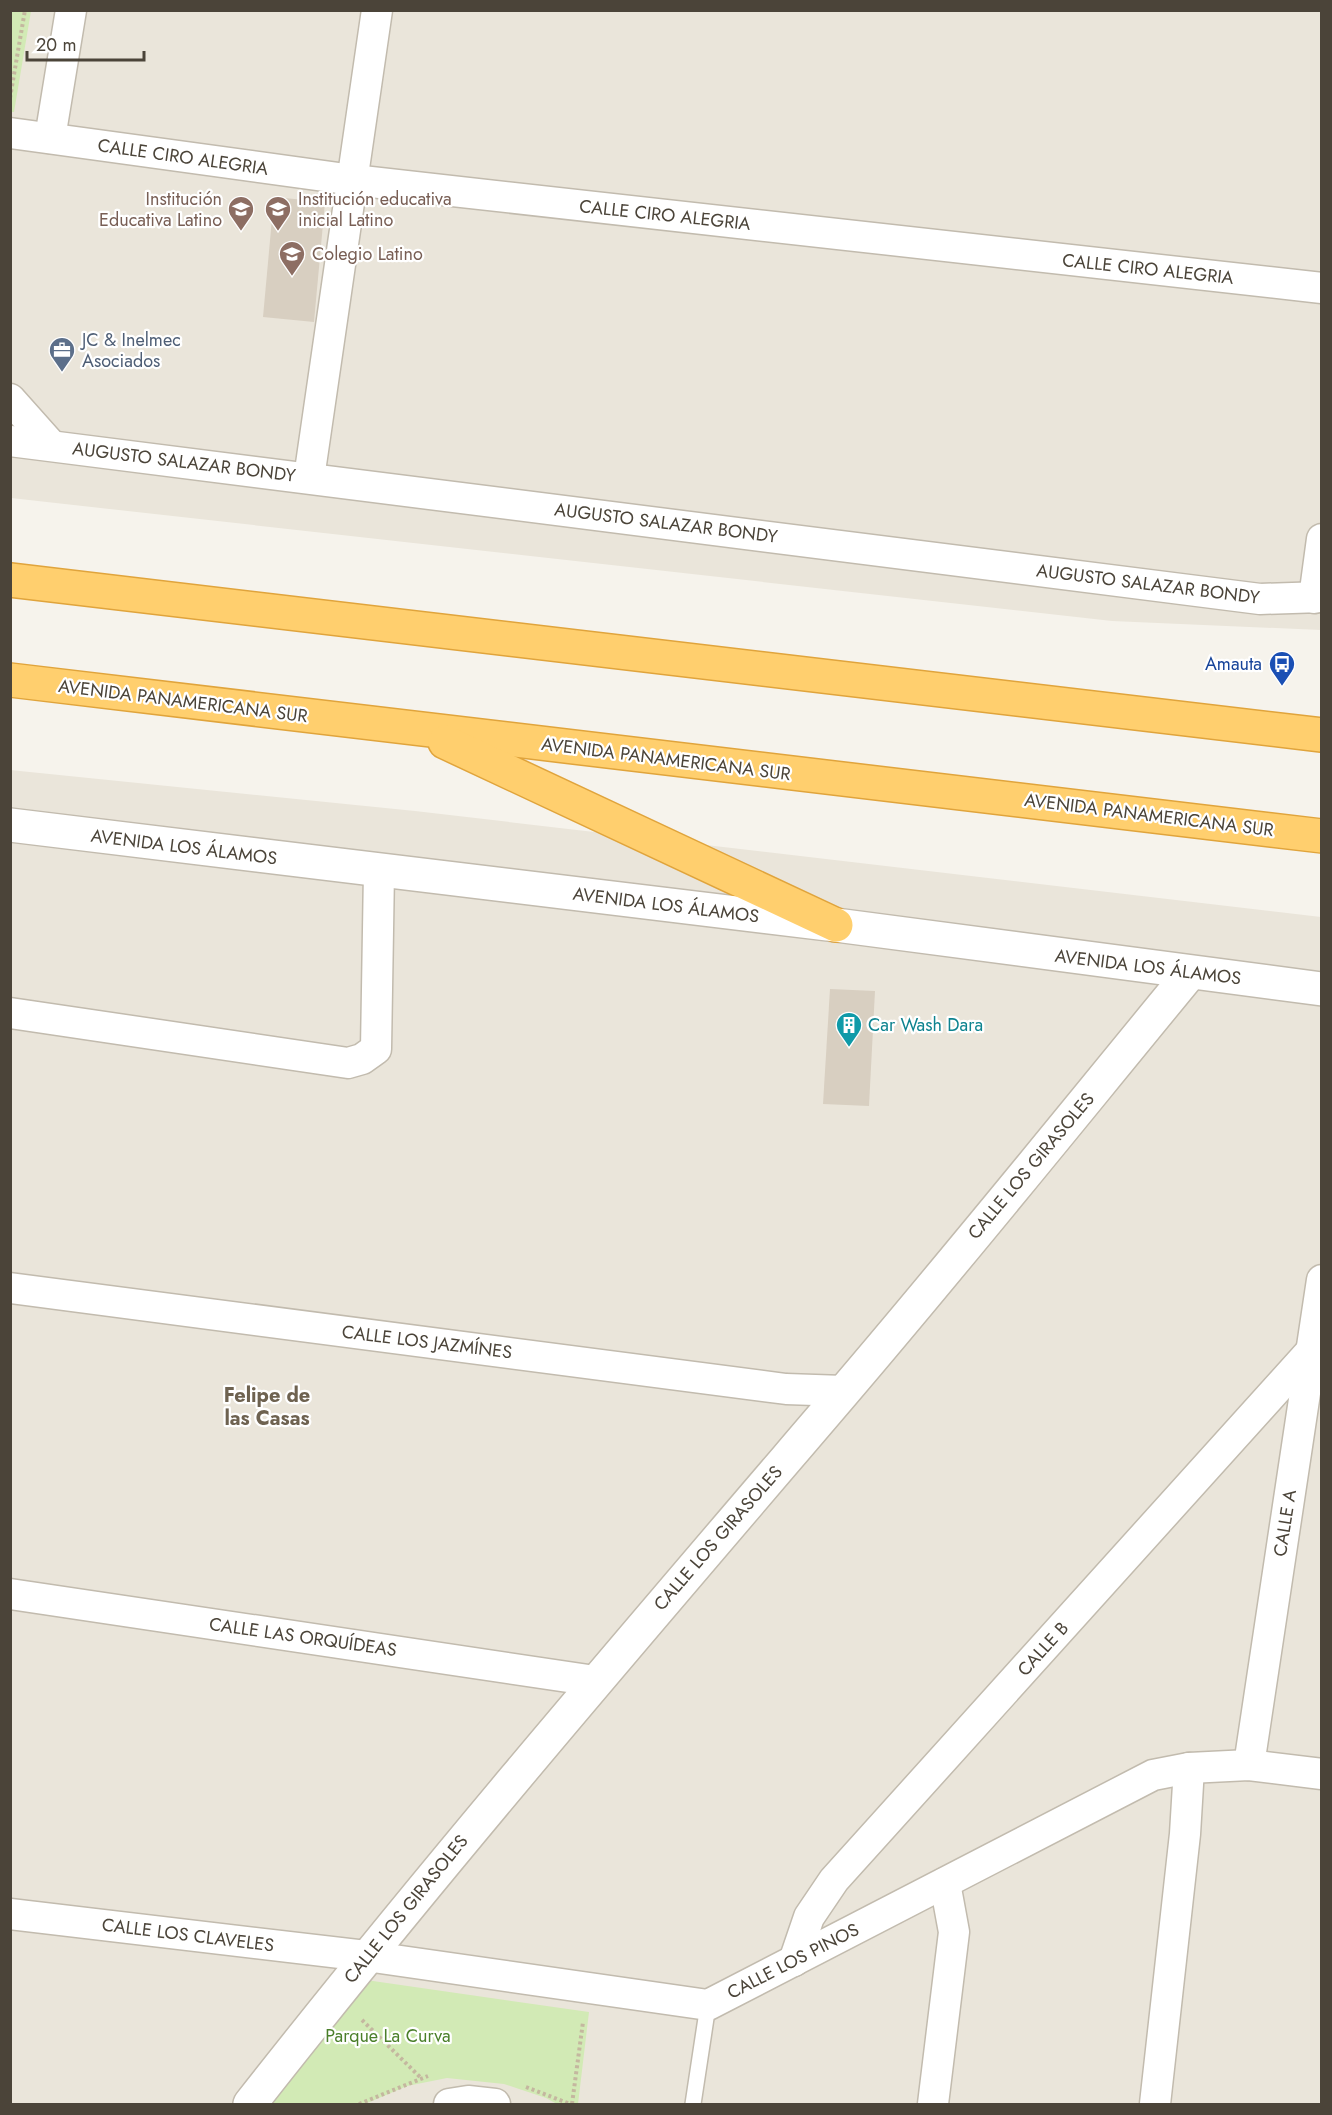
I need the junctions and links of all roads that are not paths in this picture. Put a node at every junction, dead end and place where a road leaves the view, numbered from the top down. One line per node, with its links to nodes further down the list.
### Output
1 (72, 10): 4 (street)
2 (377, 10): 5 (street)
3 (10, 133): 4 (street, CALLE CIRO ALEGRIA)
4 (50, 138): 5 (street, CALLE CIRO ALEGRIA)
5 (352, 180): 6 (street, CALLE CIRO ALEGRIA); 10 (street)
6 (1322, 288)
7 (10, 399): 9 (street)
8 (10, 441): 9 (street, AUGUSTO SALAZAR BONDY)
9 (51, 445): 10 (street, AUGUSTO SALAZAR BONDY)
10 (309, 478): 13 (street, AUGUSTO SALAZAR BONDY)
11 (1322, 539): 13 (street)
12 (10, 580): 16 (highway)
13 (1318, 597)
14 (10, 680): 15 (highway, AVENIDA PANAMERICANA SUR)
15 (419, 730): 18 (highway, AVENIDA PANAMERICANA SUR); 20 (highway)
16 (1322, 735)
17 (10, 825): 19 (street, AVENIDA LOS ÁLAMOS)
18 (1322, 836)
19 (379, 871): 20 (street, AVENIDA LOS ÁLAMOS); 23 (street)
20 (836, 925): 21 (street, AVENIDA LOS ÁLAMOS)
21 (1190, 973): 22 (street, AVENIDA LOS ÁLAMOS); 27 (street, CALLE LOS GIRASOLES)
22 (1322, 989)
23 (10, 1013)
24 (1322, 1280): 26 (street, CALLE A)
25 (10, 1288): 27 (street, CALLE LOS JAZMÍNES)
26 (1312, 1350): 30 (street, CALLE A); 36 (street, CALLE B)
27 (844, 1391): 29 (street, CALLE LOS GIRASOLES)
28 (10, 1594): 29 (street, CALLE LAS ORQUÍDEAS)
29 (596, 1681): 35 (street, CALLE LOS GIRASOLES)
30 (1248, 1765): 31 (street, CALLE LOS PINOS); 32 (street, CALLE LOS PINOS)
31 (1189, 1768): 33 (street, CALLE LOS PINOS); 43 (street)
32 (1322, 1774)
33 (945, 1883): 36 (street, CALLE LOS PINOS); 42 (street)
34 (10, 1914): 35 (street, CALLE LOS CLAVELES)
35 (366, 1956): 37 (street, CALLE LOS PINOS); 38 (street, CALLE LOS GIRASOLES)
36 (794, 1960): 37 (street, CALLE LOS PINOS)
37 (708, 2006): 41 (lane)
38 (250, 2104)
39 (449, 2104): 40 (street)
40 (495, 2104)
41 (693, 2104)
42 (933, 2104)
43 (1155, 2104)

